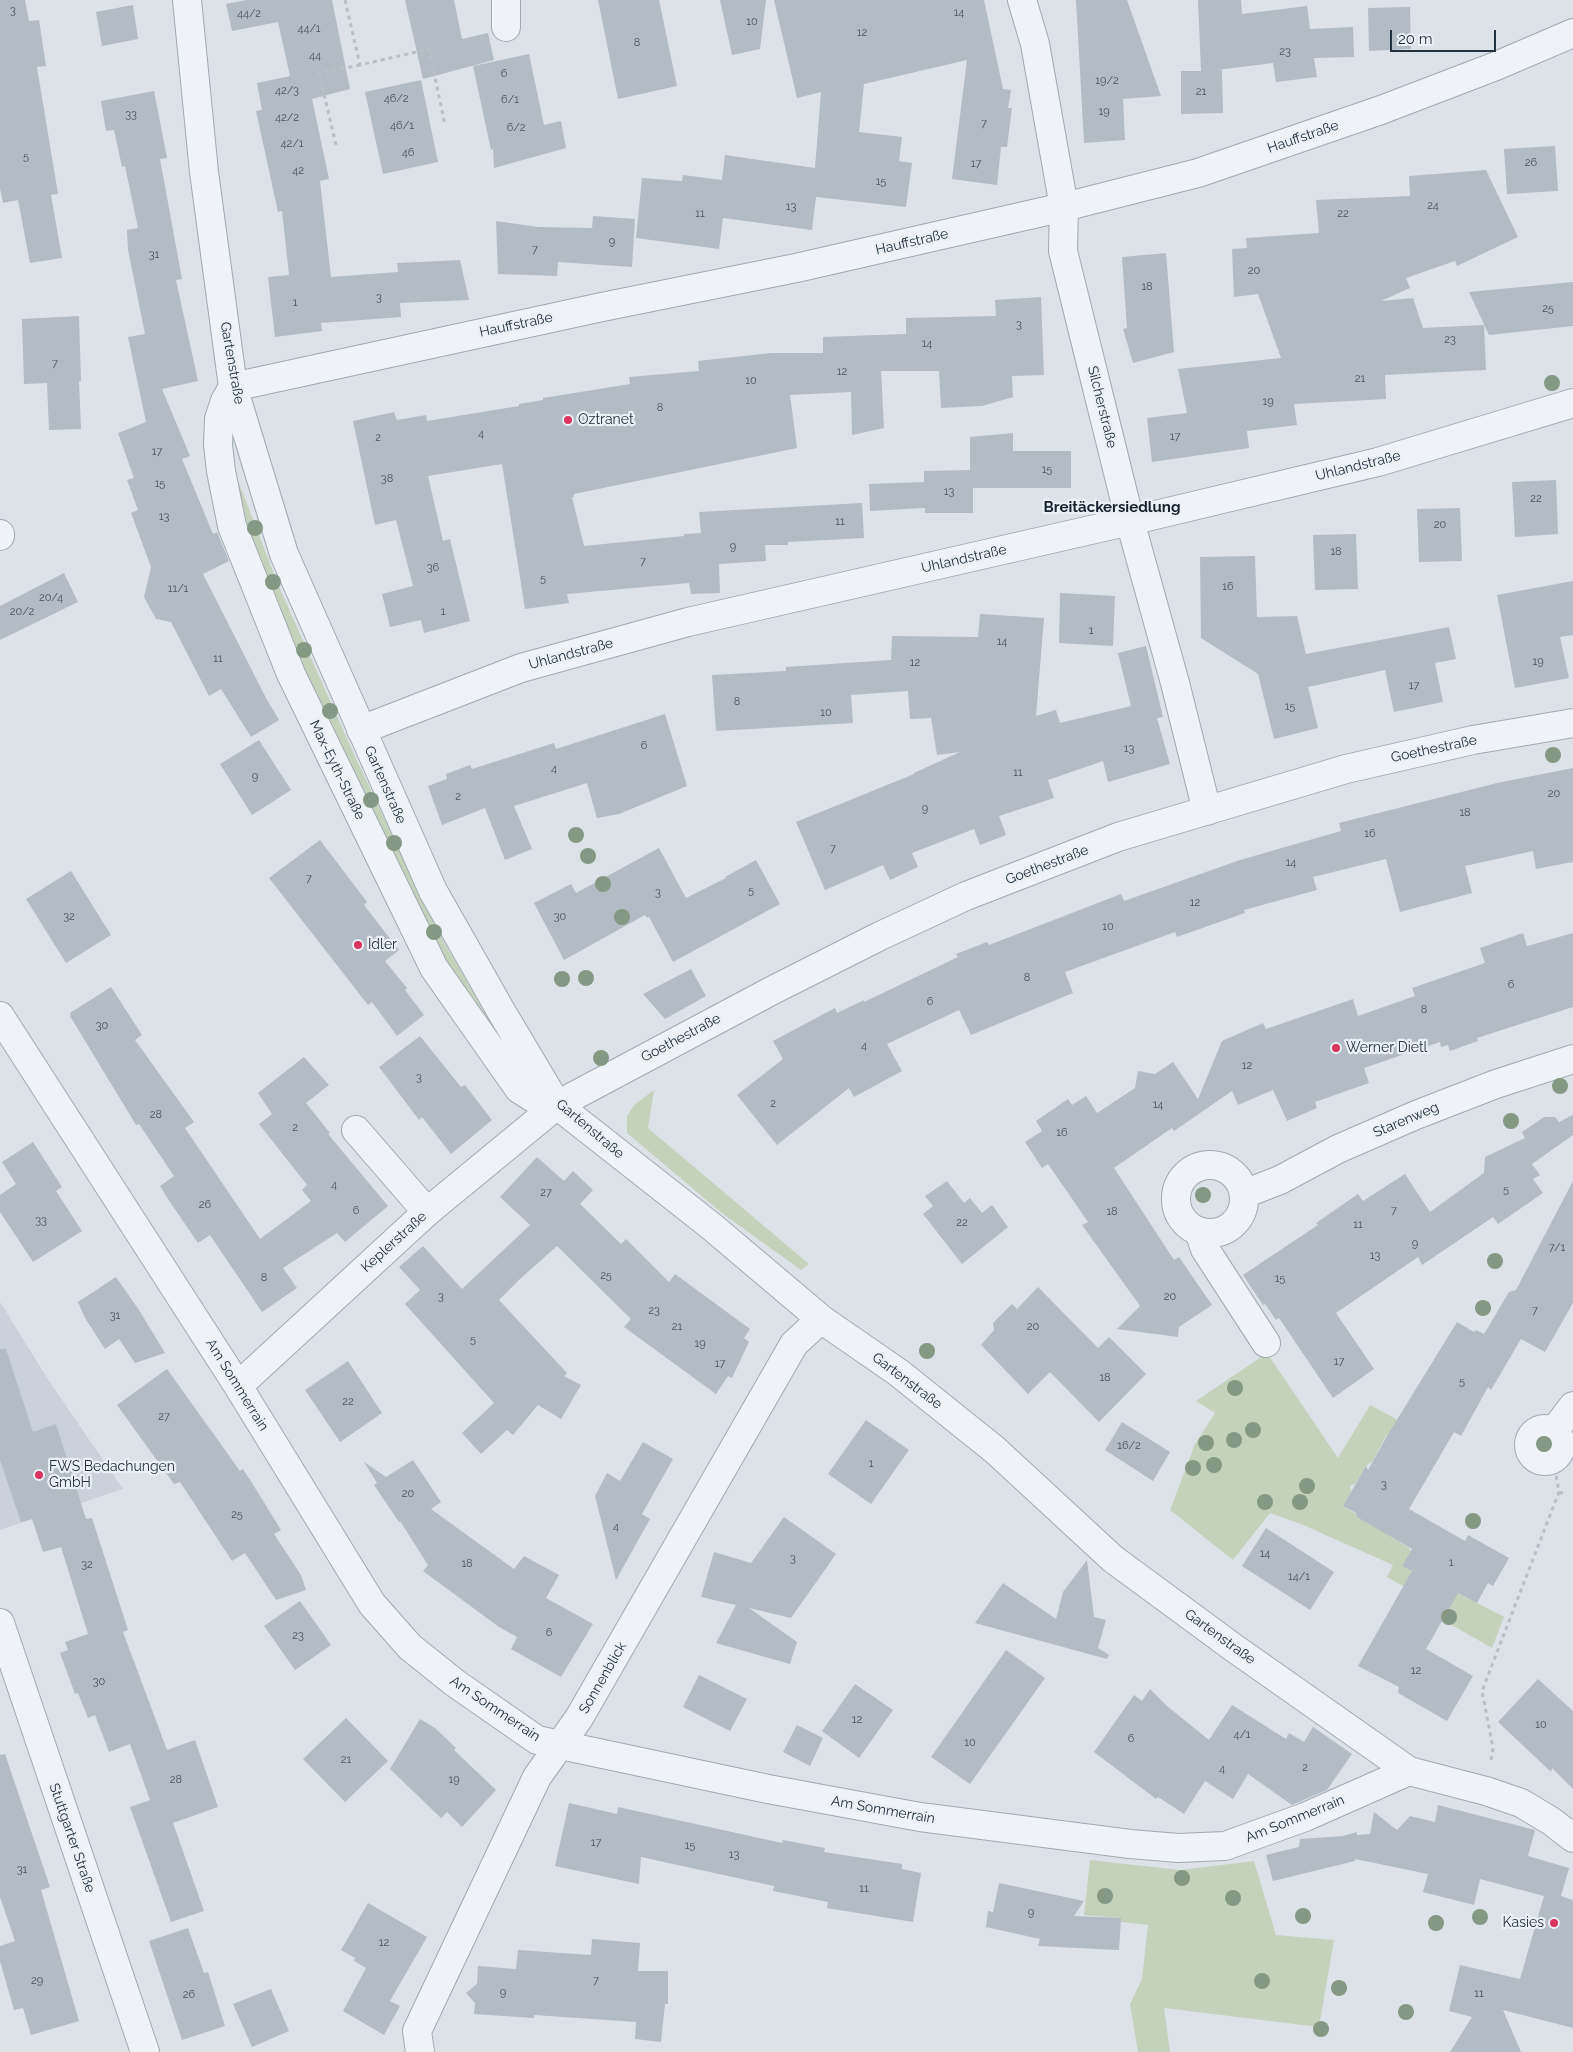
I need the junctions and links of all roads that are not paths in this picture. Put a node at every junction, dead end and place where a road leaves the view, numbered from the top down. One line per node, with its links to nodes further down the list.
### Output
1 (188, 0): 7 (street, Gartenstraße)
2 (506, 0): 4 (street)
3 (1022, 0): 6 (street, Silcherstraße)
4 (506, 27)
5 (1573, 33): 6 (street, Hauffstraße)
6 (1064, 207): 7 (street, Hauffstraße); 9 (street, Silcherstraße)
7 (233, 387): 11 (street, Gartenstraße); 15 (street, Max-Eyth-Straße)
8 (1573, 403): 9 (street, Uhlandstraße)
9 (1130, 522): 11 (street, Uhlandstraße); 12 (street, Silcherstraße)
10 (1573, 723): 12 (street, Goethestraße)
11 (360, 730): 15 (street, Gartenstraße)
12 (1207, 811): 15 (street, Goethestraße)
13 (0, 1016): 22 (street, Am Sommerrain)
14 (1573, 1059): 17 (street, Starenweg)
15 (557, 1105): 18 (street, Keplerstraße); 20 (street, Gartenstraße)
16 (356, 1130): 18 (street)
17 (1244, 1194): 19 (street); 19 (street)
18 (427, 1212): 22 (street, Keplerstraße)
19 (1199, 1231): 21 (street)
20 (821, 1319): 26 (street, Sonnenblick); 27 (street, Gartenstraße)
21 (1266, 1344)
22 (238, 1386): 26 (street, Am Sommerrain)
23 (1573, 1406): 24 (street)
24 (1554, 1459)
25 (0, 1623): 29 (street, Stuttgarter Straße)
26 (559, 1746): 27 (street, Am Sommerrain); 30 (street, Sonnenblick)
27 (1409, 1771): 28 (street, Gartenstraße)
28 (1573, 1838)
29 (145, 2052)
30 (420, 2052)

